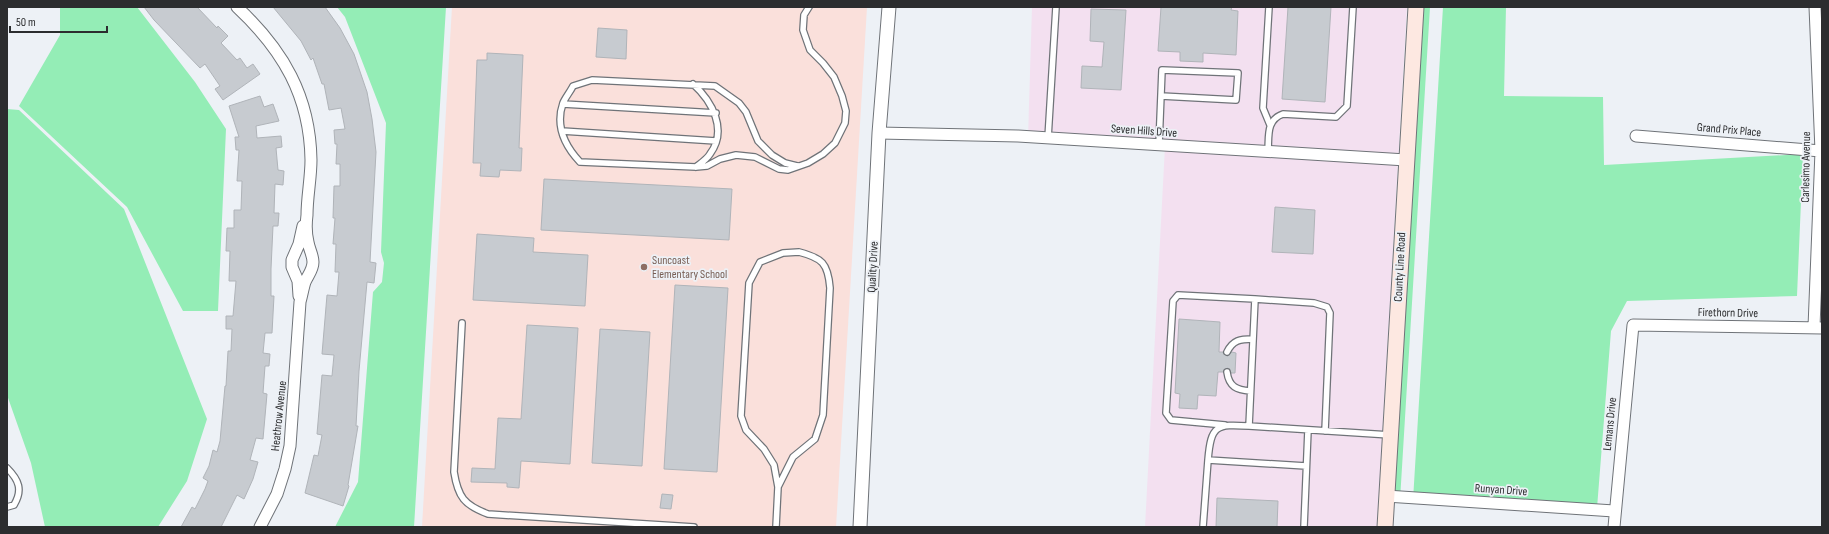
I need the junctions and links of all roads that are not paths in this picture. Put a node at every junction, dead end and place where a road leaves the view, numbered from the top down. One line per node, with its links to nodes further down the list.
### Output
1 (237, 7): 25 (street, Heathrow Avenue)
2 (809, 7): 23 (lane)
3 (889, 7): 15 (street, Quality Drive)
4 (1056, 7): 17 (lane)
5 (1269, 7): 13 (lane)
6 (1353, 7): 13 (lane)
7 (1416, 7): 22 (main road, County Line Road)
8 (1815, 7): 21 (street, Carlesimo Avenue)
9 (694, 84): 11 (lane); 12 (lane); 23 (lane)
10 (1161, 96): 10 (lane); 19 (lane)
11 (563, 104): 12 (lane); 14 (lane)
12 (716, 113): 18 (lane)
13 (1270, 125): 20 (lane)
14 (562, 131): 18 (lane); 24 (lane)
15 (879, 133): 17 (street, Seven Hills Drive); 50 (street, Quality Drive)
16 (1636, 136): 21 (street, Grand Prix Place)
17 (1048, 138): 19 (street, Seven Hills Drive)
18 (716, 140): 24 (lane)
19 (1158, 144): 20 (street, Seven Hills Drive)
20 (1268, 151): 22 (street, Seven Hills Drive)
21 (1821, 151): 30 (street, Carlesimo Avenue)
22 (1406, 160): 39 (main road, County Line Road)
23 (797, 166): 24 (lane)
24 (696, 167)
25 (306, 216): 27 (street, Heathrow Avenue); 27 (street, Heathrow Avenue)
26 (1255, 299): 31 (lane); 35 (lane); 38 (lane)
27 (300, 302): 47 (street, Heathrow Avenue)
28 (462, 323): 48 (lane)
29 (1633, 325): 30 (street, Firethorn Drive); 46 (street, Lemans Drive)
30 (1818, 327)
31 (1253, 339): 32 (lane); 34 (lane)
32 (1228, 352)
33 (1227, 372): 34 (lane)
34 (1250, 391): 36 (lane)
35 (1225, 425): 36 (lane); 40 (lane)
36 (1249, 426): 37 (lane)
37 (1308, 430): 38 (lane); 41 (lane)
38 (1324, 431): 39 (lane)
39 (1390, 435): 44 (main road, County Line Road)
40 (1208, 460): 41 (lane); 51 (lane)
41 (1306, 466): 52 (lane)
42 (7, 468): 45 (lane)
43 (778, 487): 43 (lane); 49 (lane)
44 (1386, 496): 46 (street, Runyan Drive); 53 (main road, County Line Road)
45 (7, 507)
46 (1614, 510): 54 (street, Lemans Drive)
47 (260, 527)
48 (694, 527)
49 (776, 527)
50 (860, 527)
51 (1203, 527)
52 (1304, 527)
53 (1385, 527)
54 (1614, 527)

